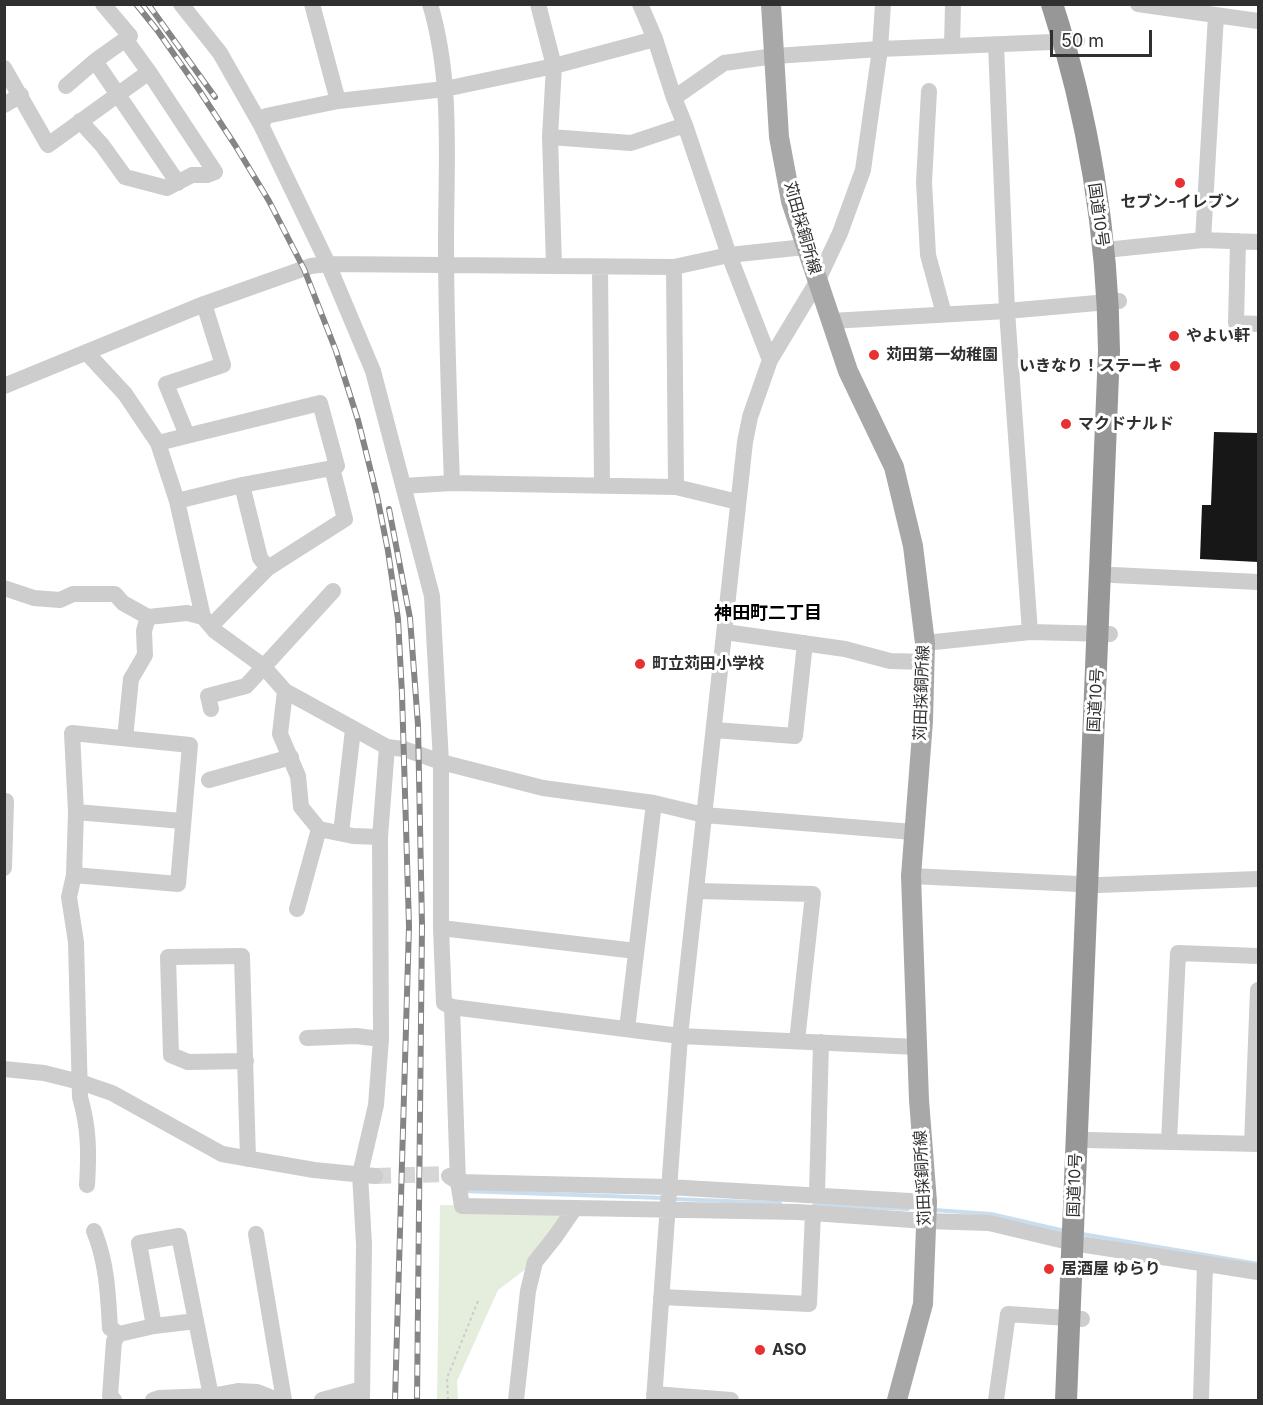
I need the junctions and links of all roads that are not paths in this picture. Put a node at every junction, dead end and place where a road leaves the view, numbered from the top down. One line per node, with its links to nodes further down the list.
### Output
1 (103, 4): 16 (street)
2 (181, 4): 36 (street)
3 (312, 4): 33 (street)
4 (430, 4): 28 (street)
5 (538, 4): 24 (street)
6 (640, 4): 17 (street)
7 (771, 4): 22 (main road, 苅田採銅所線)
8 (883, 4): 21 (street)
9 (952, 4): 20 (street)
10 (1052, 4): 18 (highway, 国道10号)
11 (1066, 4): 18 (highway, 国道10号)
12 (1138, 4): 13 (street)
13 (1192, 8): 14 (street)
14 (1216, 15): 15 (street); 40 (street)
15 (1258, 21)
16 (125, 39): 23 (street); 26 (street)
17 (656, 39): 24 (street); 32 (street)
18 (1071, 41): 19 (street); 44 (highway, 国道10号); 52 (highway, 国道10号)
19 (996, 45): 20 (street); 54 (street)
20 (952, 46): 21 (street)
21 (880, 49): 22 (street); 51 (street)
22 (776, 56): 32 (street); 43 (main road, 苅田採銅所線)
23 (95, 61): 27 (street); 30 (street)
24 (554, 66): 28 (street); 38 (street)
25 (4, 68): 31 (street)
26 (149, 72): 30 (street); 39 (street)
27 (66, 86)
28 (445, 89): 33 (street); 47 (street)
29 (929, 92): 55 (street)
30 (117, 94): 35 (street); 39 (street)
31 (21, 95): 34 (street); 35 (street)
32 (674, 98): 37 (street)
33 (338, 101): 36 (street)
34 (4, 105)
35 (81, 121): 39 (street)
36 (261, 125): 46 (street)
37 (685, 125): 38 (street); 45 (street)
38 (550, 137): 48 (street)
39 (178, 183)
40 (1203, 240): 41 (street); 44 (street)
41 (1238, 242): 42 (street); 57 (street)
42 (1258, 242)
43 (805, 247): 45 (street); 51 (main road, 苅田採銅所線)
44 (1115, 249): 52 (highway, 国道10号)
45 (729, 255): 50 (street); 59 (street)
46 (328, 264): 47 (street); 53 (street); 66 (street)
47 (446, 264): 48 (street); 64 (street)
48 (554, 265): 49 (street)
49 (600, 267): 50 (street); 67 (street)
50 (674, 267): 68 (street)
51 (817, 282): 56 (main road, 苅田採銅所線); 59 (street)
52 (1114, 302): 54 (street); 72 (highway, 国道10号); 80 (highway, 国道10号)
53 (204, 304): 58 (street); 61 (street)
54 (1007, 311): 55 (street); 79 (street)
55 (944, 314): 56 (street)
56 (831, 321): 82 (main road, 苅田採銅所線)
57 (1258, 324)
58 (86, 352): 60 (street); 62 (street)
59 (770, 360): 70 (street)
60 (4, 386)
61 (187, 435): 62 (street); 63 (street)
62 (158, 442): 69 (street)
63 (332, 468): 65 (street); 71 (street)
64 (452, 483): 66 (street); 67 (street)
65 (242, 485): 69 (street); 71 (street)
66 (403, 486): 91 (street)
67 (602, 486): 68 (street)
68 (676, 487): 70 (street)
69 (177, 501): 77 (street)
70 (738, 502): 78 (street)
71 (268, 568): 77 (street)
72 (1113, 575): 73 (street); 80 (highway, 国道10号)
73 (1258, 582)
74 (4, 588): 76 (street)
75 (333, 591): 83 (street)
76 (148, 617): 77 (street); 88 (street)
77 (207, 621): 83 (street)
78 (725, 632): 81 (street); 87 (street)
79 (1030, 632): 80 (street); 82 (street)
80 (1104, 634): 106 (highway, 国道10号)
81 (805, 643): 82 (street); 87 (street)
82 (925, 652): 99 (main road, 苅田採銅所線)
83 (263, 666): 84 (street); 85 (street)
84 (285, 691): 86 (street); 90 (street)
85 (211, 709)
86 (353, 730): 89 (street); 100 (street)
87 (714, 730): 96 (street)
88 (125, 738): 95 (street); 97 (street)
89 (387, 747): 91 (street); 101 (street)
90 (291, 757): 92 (street); 98 (street)
91 (441, 762): 94 (street); 109 (street)
92 (209, 780)
93 (6, 801): 102 (street)
94 (654, 803): 96 (street); 110 (street)
95 (76, 812): 97 (street); 103 (street)
96 (704, 815): 99 (street); 107 (street)
97 (182, 821): 103 (street)
98 (319, 829): 100 (street); 108 (street)
99 (913, 832): 104 (main road, 苅田採銅所線)
100 (341, 833): 101 (street)
101 (380, 837): 118 (street)
102 (4, 868)
103 (74, 875): 124 (street)
104 (911, 876): 106 (street); 121 (main road, 苅田採銅所線)
105 (1258, 879): 106 (street)
106 (1093, 885): 126 (highway, 国道10号); 142 (highway, 国道10号)
107 (697, 891): 116 (street); 119 (street)
108 (297, 909)
109 (441, 928): 110 (street); 113 (street)
110 (636, 951): 114 (street)
111 (1258, 956): 127 (street)
112 (1258, 990): 115 (street)
113 (452, 1007): 114 (street); 131 (street)
114 (627, 1029): 116 (street)
115 (1258, 1033): 125 (street)
116 (680, 1036): 119 (street); 133 (street)
117 (307, 1038): 118 (street)
118 (381, 1039): 130 (street)
119 (797, 1041): 120 (street)
120 (821, 1042): 121 (street); 134 (street)
121 (917, 1047): 135 (main road, 苅田採銅所線)
122 (246, 1061): 122 (street); 129 (street)
123 (4, 1069): 124 (street)
124 (81, 1082): 129 (street); 132 (street)
125 (1256, 1098): 128 (street)
126 (1088, 1140): 127 (street); 142 (highway, 国道10号)
127 (1169, 1142): 128 (street)
128 (1255, 1144)
129 (248, 1159): 130 (street)
130 (367, 1175): 150 (street)
131 (452, 1178): 133 (street); 136 (street)
132 (87, 1185)
133 (668, 1187): 134 (street); 137 (street)
134 (817, 1194): 135 (street)
135 (927, 1202): 139 (main road, 苅田採銅所線)
136 (575, 1208): 137 (street); 158 (street)
137 (667, 1211): 138 (street); 145 (street)
138 (813, 1213): 139 (street); 145 (street)
139 (926, 1221): 142 (street); 160 (main road, 苅田採銅所線)
140 (94, 1232): 149 (street)
141 (256, 1234): 156 (street)
142 (1079, 1243): 143 (street); 146 (highway, 国道10号)
143 (1205, 1264): 144 (street); 164 (street)
144 (1258, 1272)
145 (661, 1297): 152 (street)
146 (1076, 1319): 161 (street); 162 (highway, 国道10号); 163 (highway, 国道10号)
147 (196, 1321): 148 (street); 148 (street); 151 (street)
148 (154, 1326): 149 (street)
149 (119, 1334): 153 (street)
150 (362, 1395): 157 (street)
151 (211, 1396): 154 (street); 155 (street)
152 (654, 1397): 159 (street)
153 (114, 1401)
154 (153, 1401)
155 (277, 1401)
156 (284, 1401)
157 (322, 1401)
158 (516, 1401)
159 (731, 1401)
160 (897, 1401)
161 (996, 1401)
162 (1066, 1401)
163 (1078, 1401)
164 (1201, 1401)

